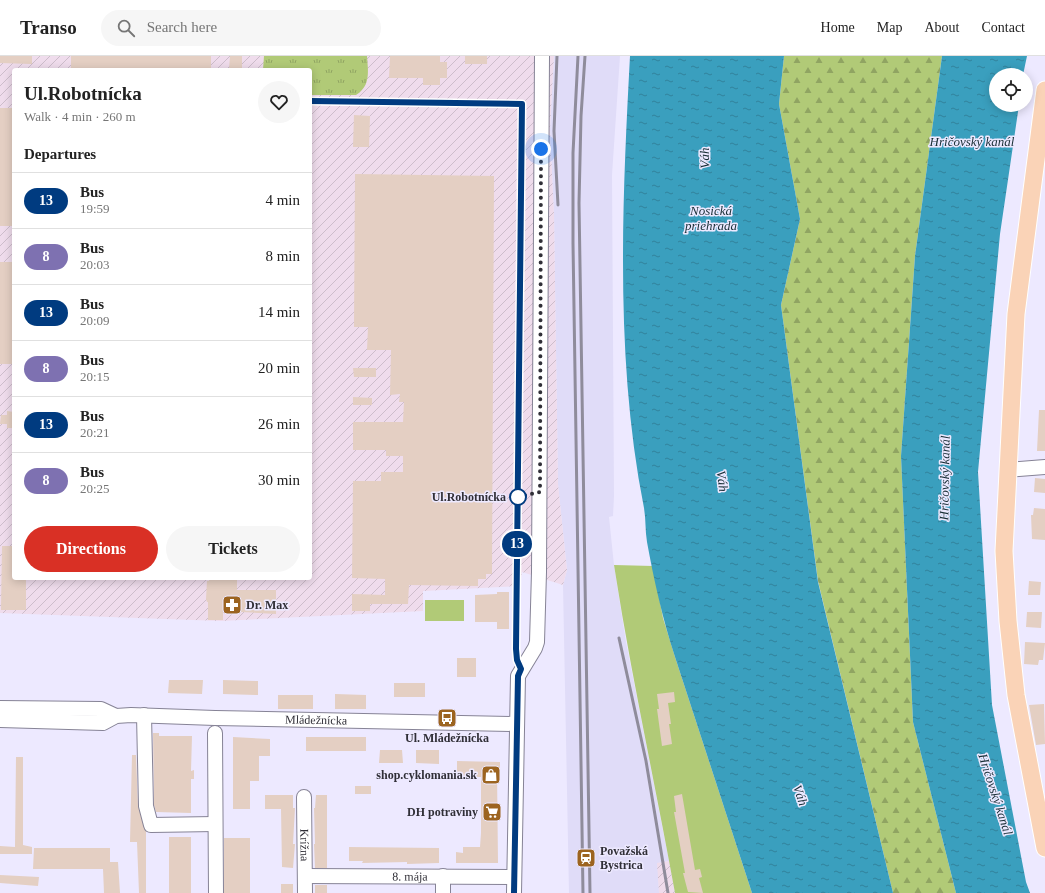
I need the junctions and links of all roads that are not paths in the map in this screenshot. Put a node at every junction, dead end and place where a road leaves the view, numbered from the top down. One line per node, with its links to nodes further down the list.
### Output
1 (542, 56): 9 (street)
2 (1045, 90): 4 (main road)
3 (1045, 467): 4 (street)
4 (1007, 470): 13 (main road)
5 (0, 708): 7 (street, Mládežnícka)
6 (144, 715): 7 (street, Mládežnícka); 9 (street, Mládežnícka); 12 (street)
7 (116, 716): 8 (street, Mládežnícka)
8 (0, 720)
9 (516, 724): 16 (street)
10 (215, 734): 12 (street)
11 (304, 797): 14 (street, Krížna)
12 (215, 824): 17 (street)
13 (1045, 848)
14 (305, 876): 15 (street, 8. mája); 18 (street, Krížna)
15 (443, 876): 16 (street, 8. mája); 19 (street)
16 (514, 877): 20 (street)
17 (216, 893)
18 (305, 893)
19 (443, 893)
20 (514, 893)

